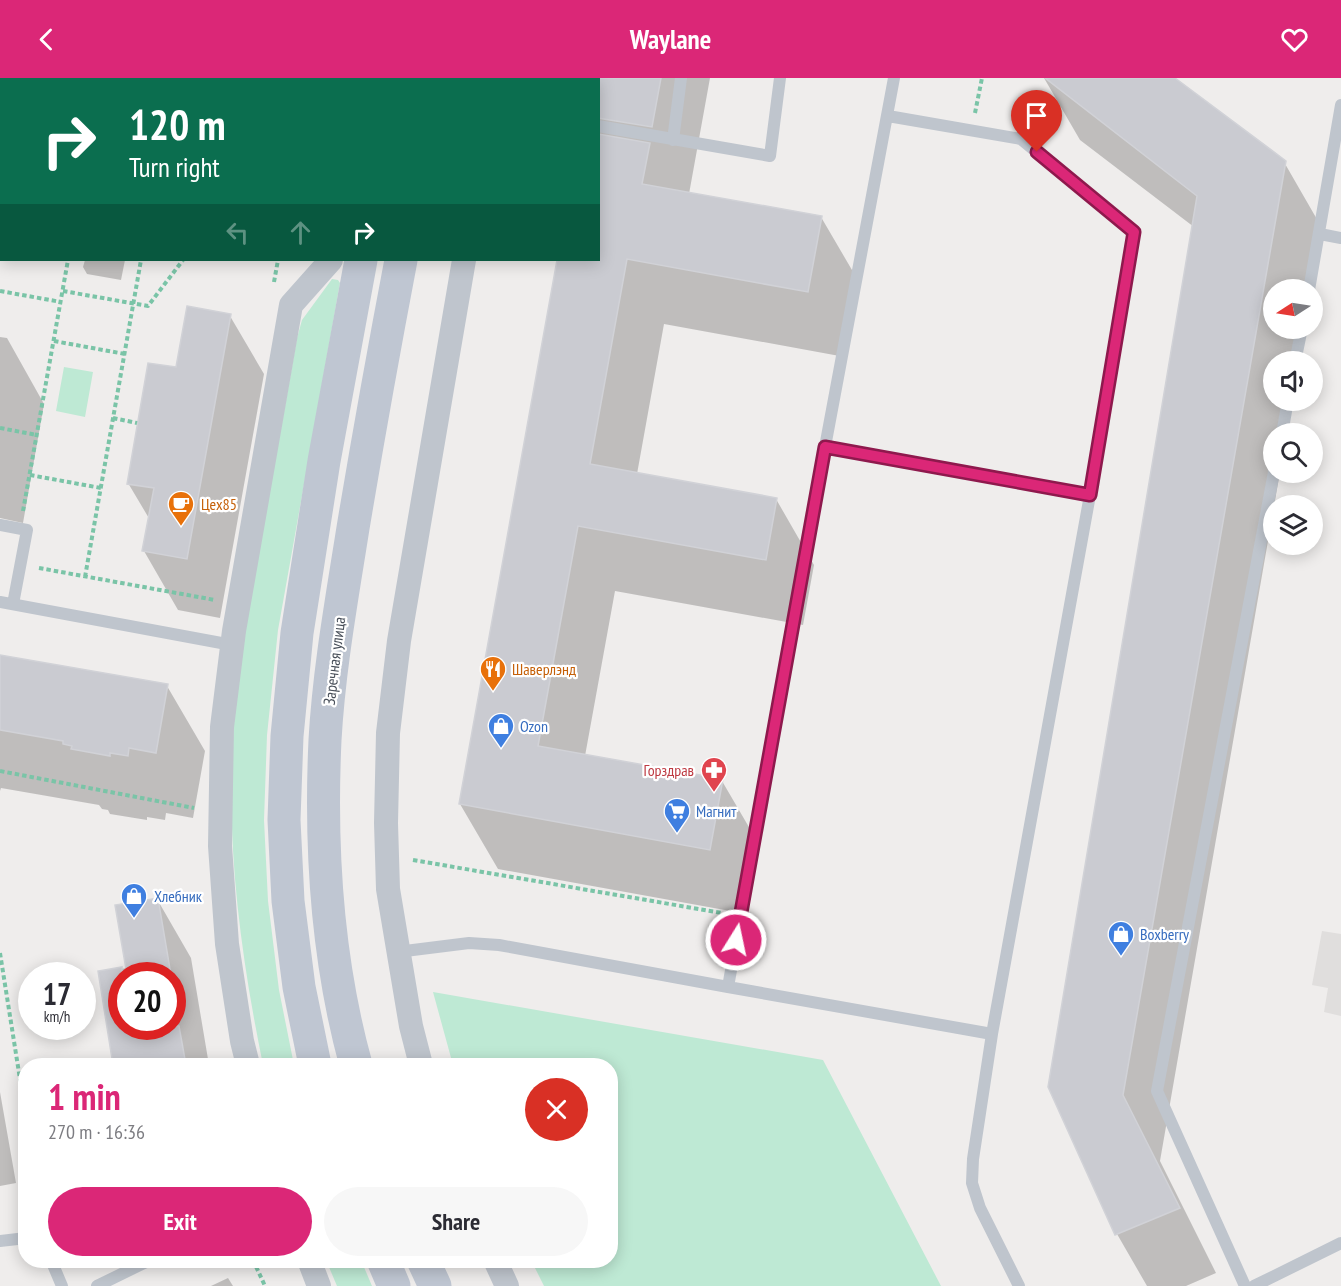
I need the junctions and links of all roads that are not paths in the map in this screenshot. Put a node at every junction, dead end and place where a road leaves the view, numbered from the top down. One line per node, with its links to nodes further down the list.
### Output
1 (681, 78): 7 (lane)
2 (780, 78): 7 (lane)
3 (894, 78): 5 (lane)
4 (1341, 105): 8 (lane)
5 (888, 116): 15 (lane); 17 (lane)
6 (600, 126): 7 (lane)
7 (674, 140)
8 (1320, 234): 9 (lane); 14 (lane)
9 (1341, 238)
10 (330, 261): 21 (street)
11 (361, 261): 26 (street)
12 (401, 261): 27 (street, Заречная улица)
13 (464, 261): 22 (street)
14 (1311, 279)
15 (825, 447): 17 (lane); 23 (lane)
16 (1272, 483): 45 (lane)
17 (1090, 495): 24 (lane)
18 (0, 525): 20 (lane)
19 (0, 602): 20 (lane)
20 (13, 604): 21 (lane)
21 (232, 645): 25 (street)
22 (397, 952): 23 (lane); 28 (street)
23 (728, 987): 24 (lane)
24 (992, 1034): 44 (lane)
25 (246, 1058)
26 (314, 1058)
27 (354, 1058)
28 (419, 1058)
29 (18, 1239): 30 (lane)
30 (0, 1241)
31 (1341, 1243): 46 (lane)
32 (54, 1268): 38 (lane)
33 (134, 1268): 39 (lane)
34 (312, 1268): 40 (street)
35 (386, 1268): 41 (street)
36 (427, 1268): 42 (street)
37 (499, 1268): 43 (street)
38 (62, 1286)
39 (97, 1286)
40 (320, 1286)
41 (394, 1286)
42 (435, 1286)
43 (507, 1286)
44 (1019, 1286)
45 (1245, 1286)
46 (1254, 1286)

